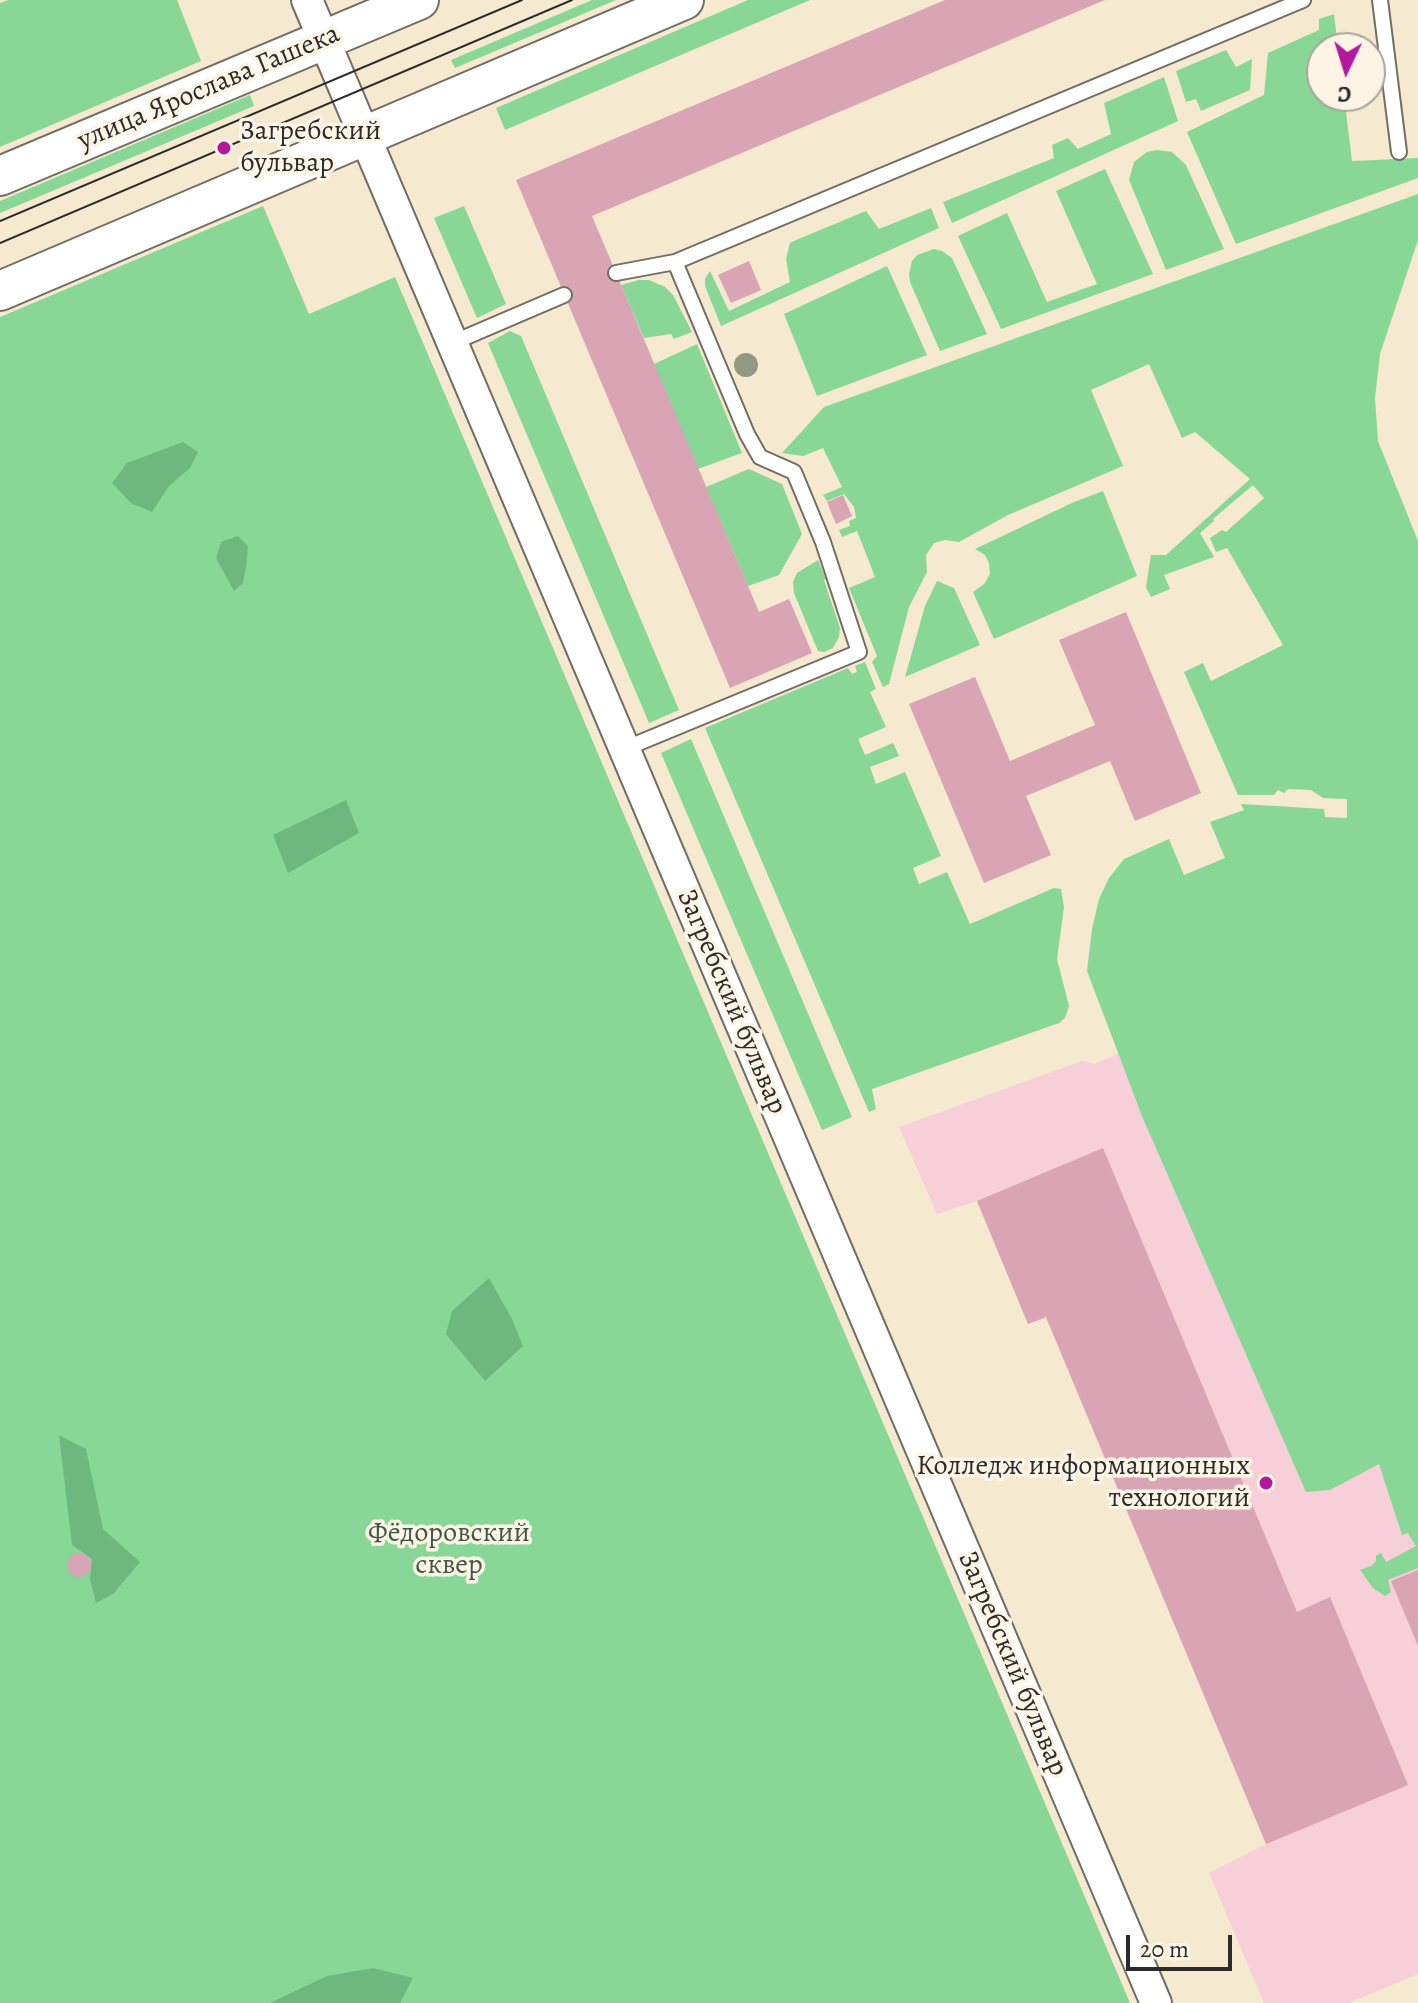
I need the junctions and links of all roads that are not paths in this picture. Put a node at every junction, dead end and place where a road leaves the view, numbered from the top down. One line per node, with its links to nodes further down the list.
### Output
1 (307, 0): 6 (street, Загребский бульвар)
2 (419, 0): 6 (street, улица Ярослава Гашека)
3 (684, 0): 7 (street)
4 (1303, 0): 10 (lane)
5 (1380, 0): 8 (lane)
6 (324, 39): 7 (street, Загребский бульвар); 9 (street, улица Ярослава Гашека)
7 (365, 136): 12 (street); 14 (street, Загребский бульвар)
8 (1399, 152)
9 (0, 176)
10 (675, 262): 11 (lane); 15 (lane)
11 (616, 273)
12 (0, 291)
13 (564, 295): 14 (lane)
14 (452, 343): 15 (street, Загребский бульвар)
15 (624, 749): 16 (street, Загребский бульвар)
16 (1156, 2003)

